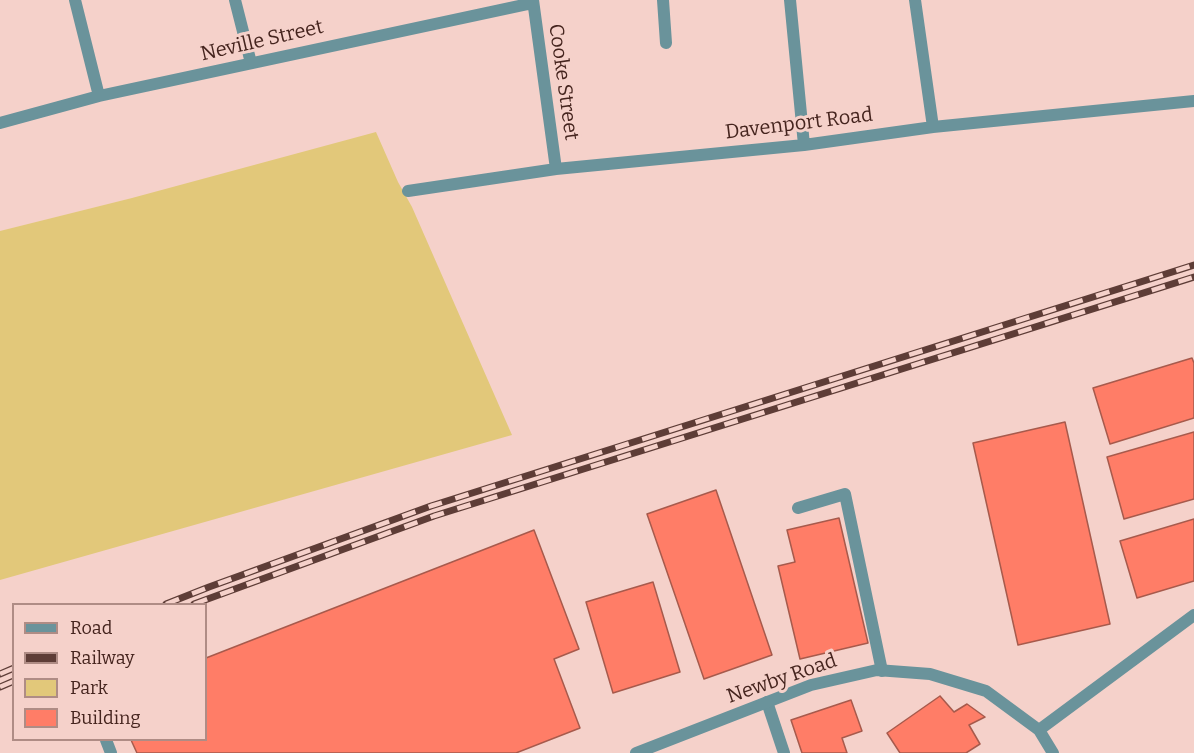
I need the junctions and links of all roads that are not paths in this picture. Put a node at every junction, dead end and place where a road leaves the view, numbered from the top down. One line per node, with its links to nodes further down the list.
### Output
1 (75, 0): 9 (street)
2 (235, 0): 8 (street)
3 (663, 0): 7 (street)
4 (790, 0): 13 (street)
5 (915, 0): 12 (street)
6 (533, 1): 8 (street, Neville Street); 14 (street, Cooke Street)
7 (666, 43)
8 (251, 63): 9 (street, Neville Street)
9 (99, 96): 11 (street, Neville Street)
10 (1194, 101): 12 (street, Davenport Road)
11 (0, 123)
12 (933, 127): 13 (street, Davenport Road)
13 (804, 145): 14 (street, Davenport Road)
14 (556, 169): 15 (street, Davenport Road)
15 (408, 191)
16 (798, 508): 18 (street)
17 (1194, 615): 20 (street)
18 (882, 670): 19 (street, Newby Road); 20 (street, Newby Road)
19 (767, 702): 21 (street, Newby Road); 22 (street)
20 (1039, 730): 23 (street, Newby Road)
21 (636, 753)
22 (784, 753)
23 (1053, 753)

